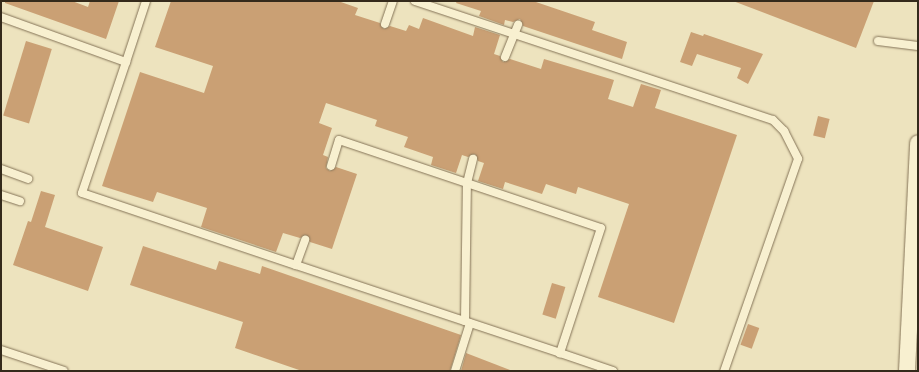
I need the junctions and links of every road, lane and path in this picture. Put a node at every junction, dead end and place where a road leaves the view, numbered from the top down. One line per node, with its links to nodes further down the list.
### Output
1 (146, 1): 11 (lane)
2 (393, 1): 5 (lane)
3 (415, 1): 7 (lane)
4 (1, 17): 11 (lane)
5 (385, 24)
6 (518, 24): 7 (lane)
7 (514, 34): 10 (lane); 29 (lane)
8 (878, 41): 9 (lane)
9 (918, 46)
10 (505, 57)
11 (126, 62): 21 (lane)
12 (918, 143): 22 (street)
13 (472, 160): 17 (lane)
14 (331, 166): 17 (lane)
15 (1, 169): 16 (lane)
16 (28, 179)
17 (467, 183): 23 (lane); 25 (lane)
18 (1, 194): 19 (lane)
19 (20, 201)
20 (305, 240): 21 (lane)
21 (296, 265): 23 (lane)
22 (914, 309): 30 (street)
23 (468, 322): 25 (lane); 27 (lane)
24 (1, 350): 26 (lane)
25 (560, 353): 28 (lane)
26 (64, 371)
27 (455, 371)
28 (613, 371)
29 (724, 371)
30 (907, 371)

